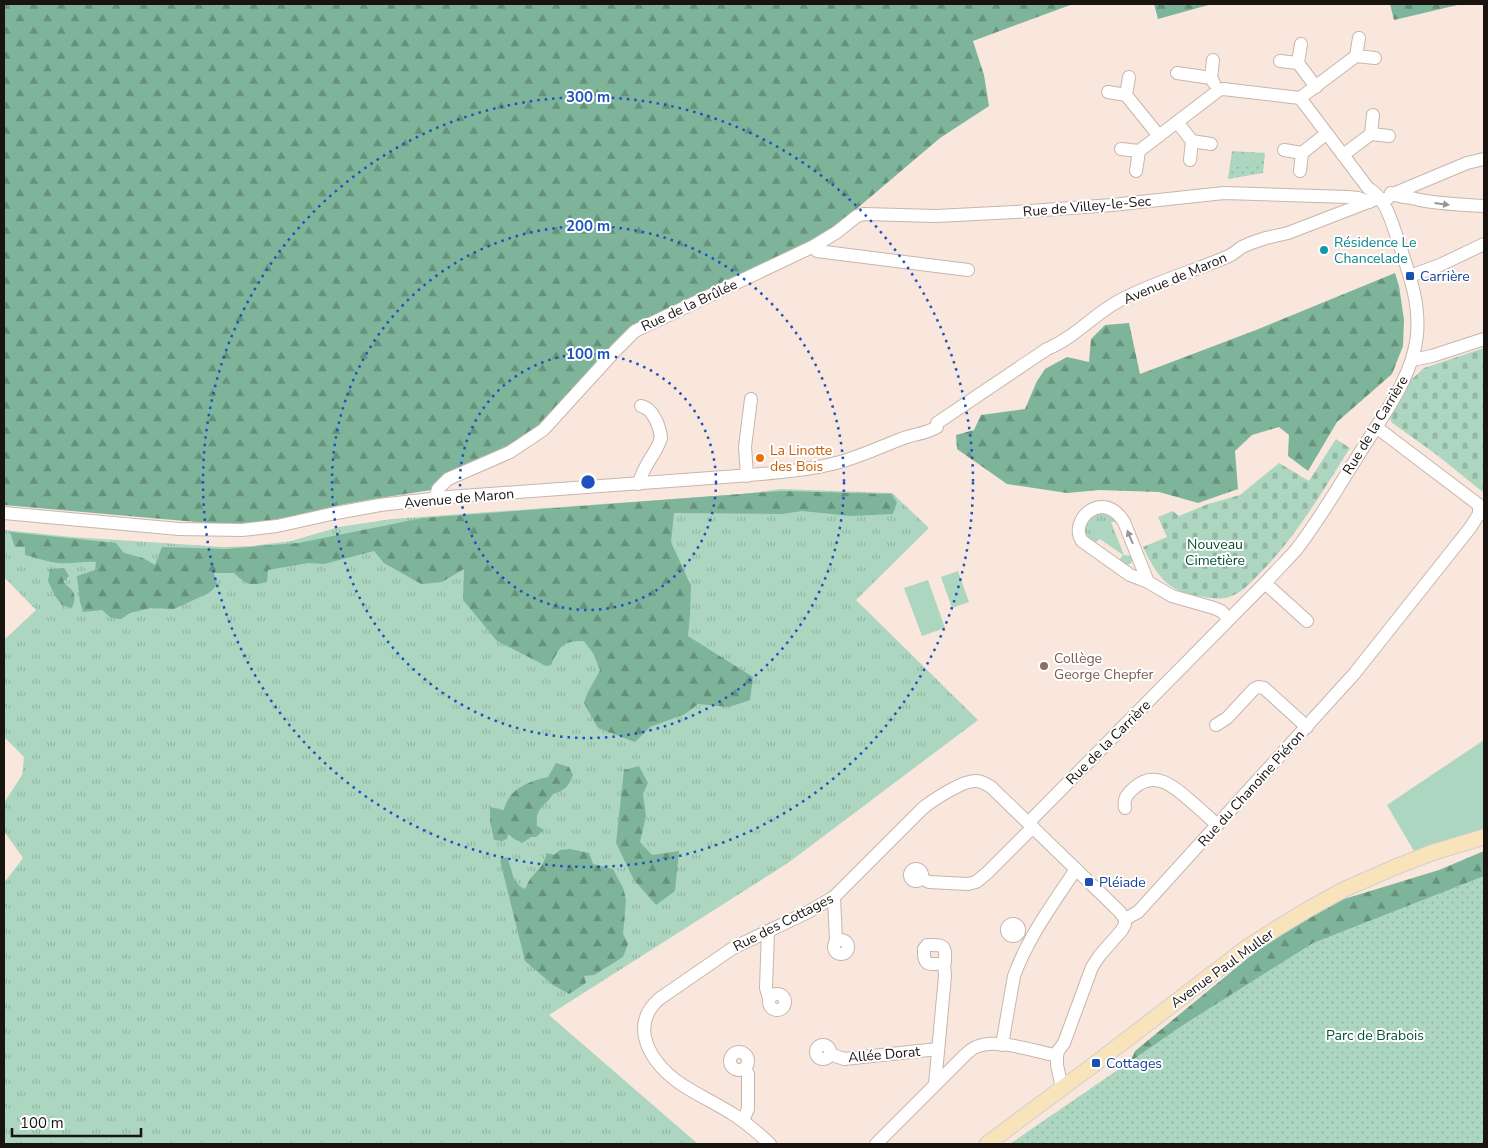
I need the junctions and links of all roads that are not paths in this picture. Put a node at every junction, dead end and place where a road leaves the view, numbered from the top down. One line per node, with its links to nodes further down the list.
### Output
1 (1359, 38): 3 (street)
2 (1301, 44): 7 (street)
3 (1356, 56): 4 (street); 11 (street)
4 (1375, 58)
5 (1213, 60): 10 (street)
6 (1280, 60): 7 (street)
7 (1298, 63): 11 (street)
8 (1177, 73): 10 (street)
9 (1129, 76): 14 (street)
10 (1211, 78): 12 (street)
11 (1316, 87): 15 (street)
12 (1219, 90): 15 (street); 17 (street)
13 (1108, 92): 14 (street)
14 (1126, 95): 20 (street)
15 (1300, 98): 18 (street)
16 (1373, 115): 19 (street)
17 (1177, 122): 20 (street); 22 (street)
18 (1326, 134): 27 (street); 28 (street)
19 (1371, 134): 21 (street); 28 (street)
20 (1158, 136): 26 (street)
21 (1389, 136)
22 (1192, 141): 23 (street); 30 (street)
23 (1211, 144)
24 (1121, 149): 26 (street)
25 (1284, 150): 27 (street)
26 (1139, 152): 31 (street)
27 (1302, 152): 32 (street)
28 (1343, 155): 35 (street)
29 (1484, 159): 33 (street, Avenue de Maron)
30 (1190, 160)
31 (1136, 171)
32 (1300, 171)
33 (1421, 182): 34 (street, Avenue de Maron); 36 (street)
34 (1393, 194): 35 (street, Avenue de Maron); 36 (street)
35 (1374, 200): 39 (street, Rue de Villey-le-Sec); 41 (street, Rue de la Carrière); 47 (street, Avenue de Maron)
36 (1420, 200): 37 (street, one-way to 37)
37 (1484, 206)
38 (1484, 244): 41 (street)
39 (814, 246): 40 (street); 49 (street, Rue de la Brûlée)
40 (968, 270)
41 (1410, 276): 43 (street, Rue de la Carrière)
42 (1484, 340): 43 (street)
43 (1412, 360): 46 (street, Rue de la Carrière)
44 (751, 399): 47 (street)
45 (641, 406): 48 (street)
46 (1376, 427): 50 (street); 53 (street, Rue de la Carrière)
47 (747, 476): 48 (street, Avenue de Maron)
48 (639, 484): 49 (street, Avenue de Maron)
49 (435, 499): 51 (street, Avenue de Maron)
50 (1482, 504): 57 (street, Rue du Chanoine Piéron)
51 (4, 513)
52 (1148, 582): 52 (street, one-way to 52); 54 (street)
53 (1265, 583): 54 (street, Rue de la Carrière); 55 (street)
54 (1229, 619): 59 (street, Rue de la Carrière)
55 (1307, 621)
56 (1216, 725): 57 (street)
57 (1307, 727): 60 (street, Rue du Chanoine Piéron)
58 (1124, 808): 60 (street)
59 (1031, 824): 62 (street, Rue des Cottages); 63 (street, Rue de la Carrière); 64 (street, Rue des Cottages)
60 (1217, 825): 65 (street, Rue du Chanoine Piéron)
61 (1484, 837): 78 (main road, Avenue Paul Muller)
62 (1076, 870): 65 (street, Rue des Cottages); 68 (street)
63 (921, 878)
64 (834, 897): 66 (street, Rue des Cottages); 69 (street)
65 (1125, 919): 75 (street, Rue du Chanoine Piéron)
66 (768, 931): 71 (street); 79 (street, Rue des Cottages)
67 (1020, 931): 68 (street)
68 (1033, 934): 73 (street)
69 (836, 942)
70 (944, 963): 72 (street)
71 (769, 998)
72 (939, 1044): 74 (street, Allée Dorat); 77 (street)
73 (1002, 1045): 75 (street); 77 (street)
74 (830, 1054)
75 (1057, 1056): 78 (street)
76 (745, 1068): 79 (street)
77 (936, 1084): 81 (street)
78 (1062, 1088): 82 (main road, Avenue Paul Muller)
79 (743, 1120): 80 (street, Rue des Cottages)
80 (770, 1144)
81 (876, 1144)
82 (987, 1144)

